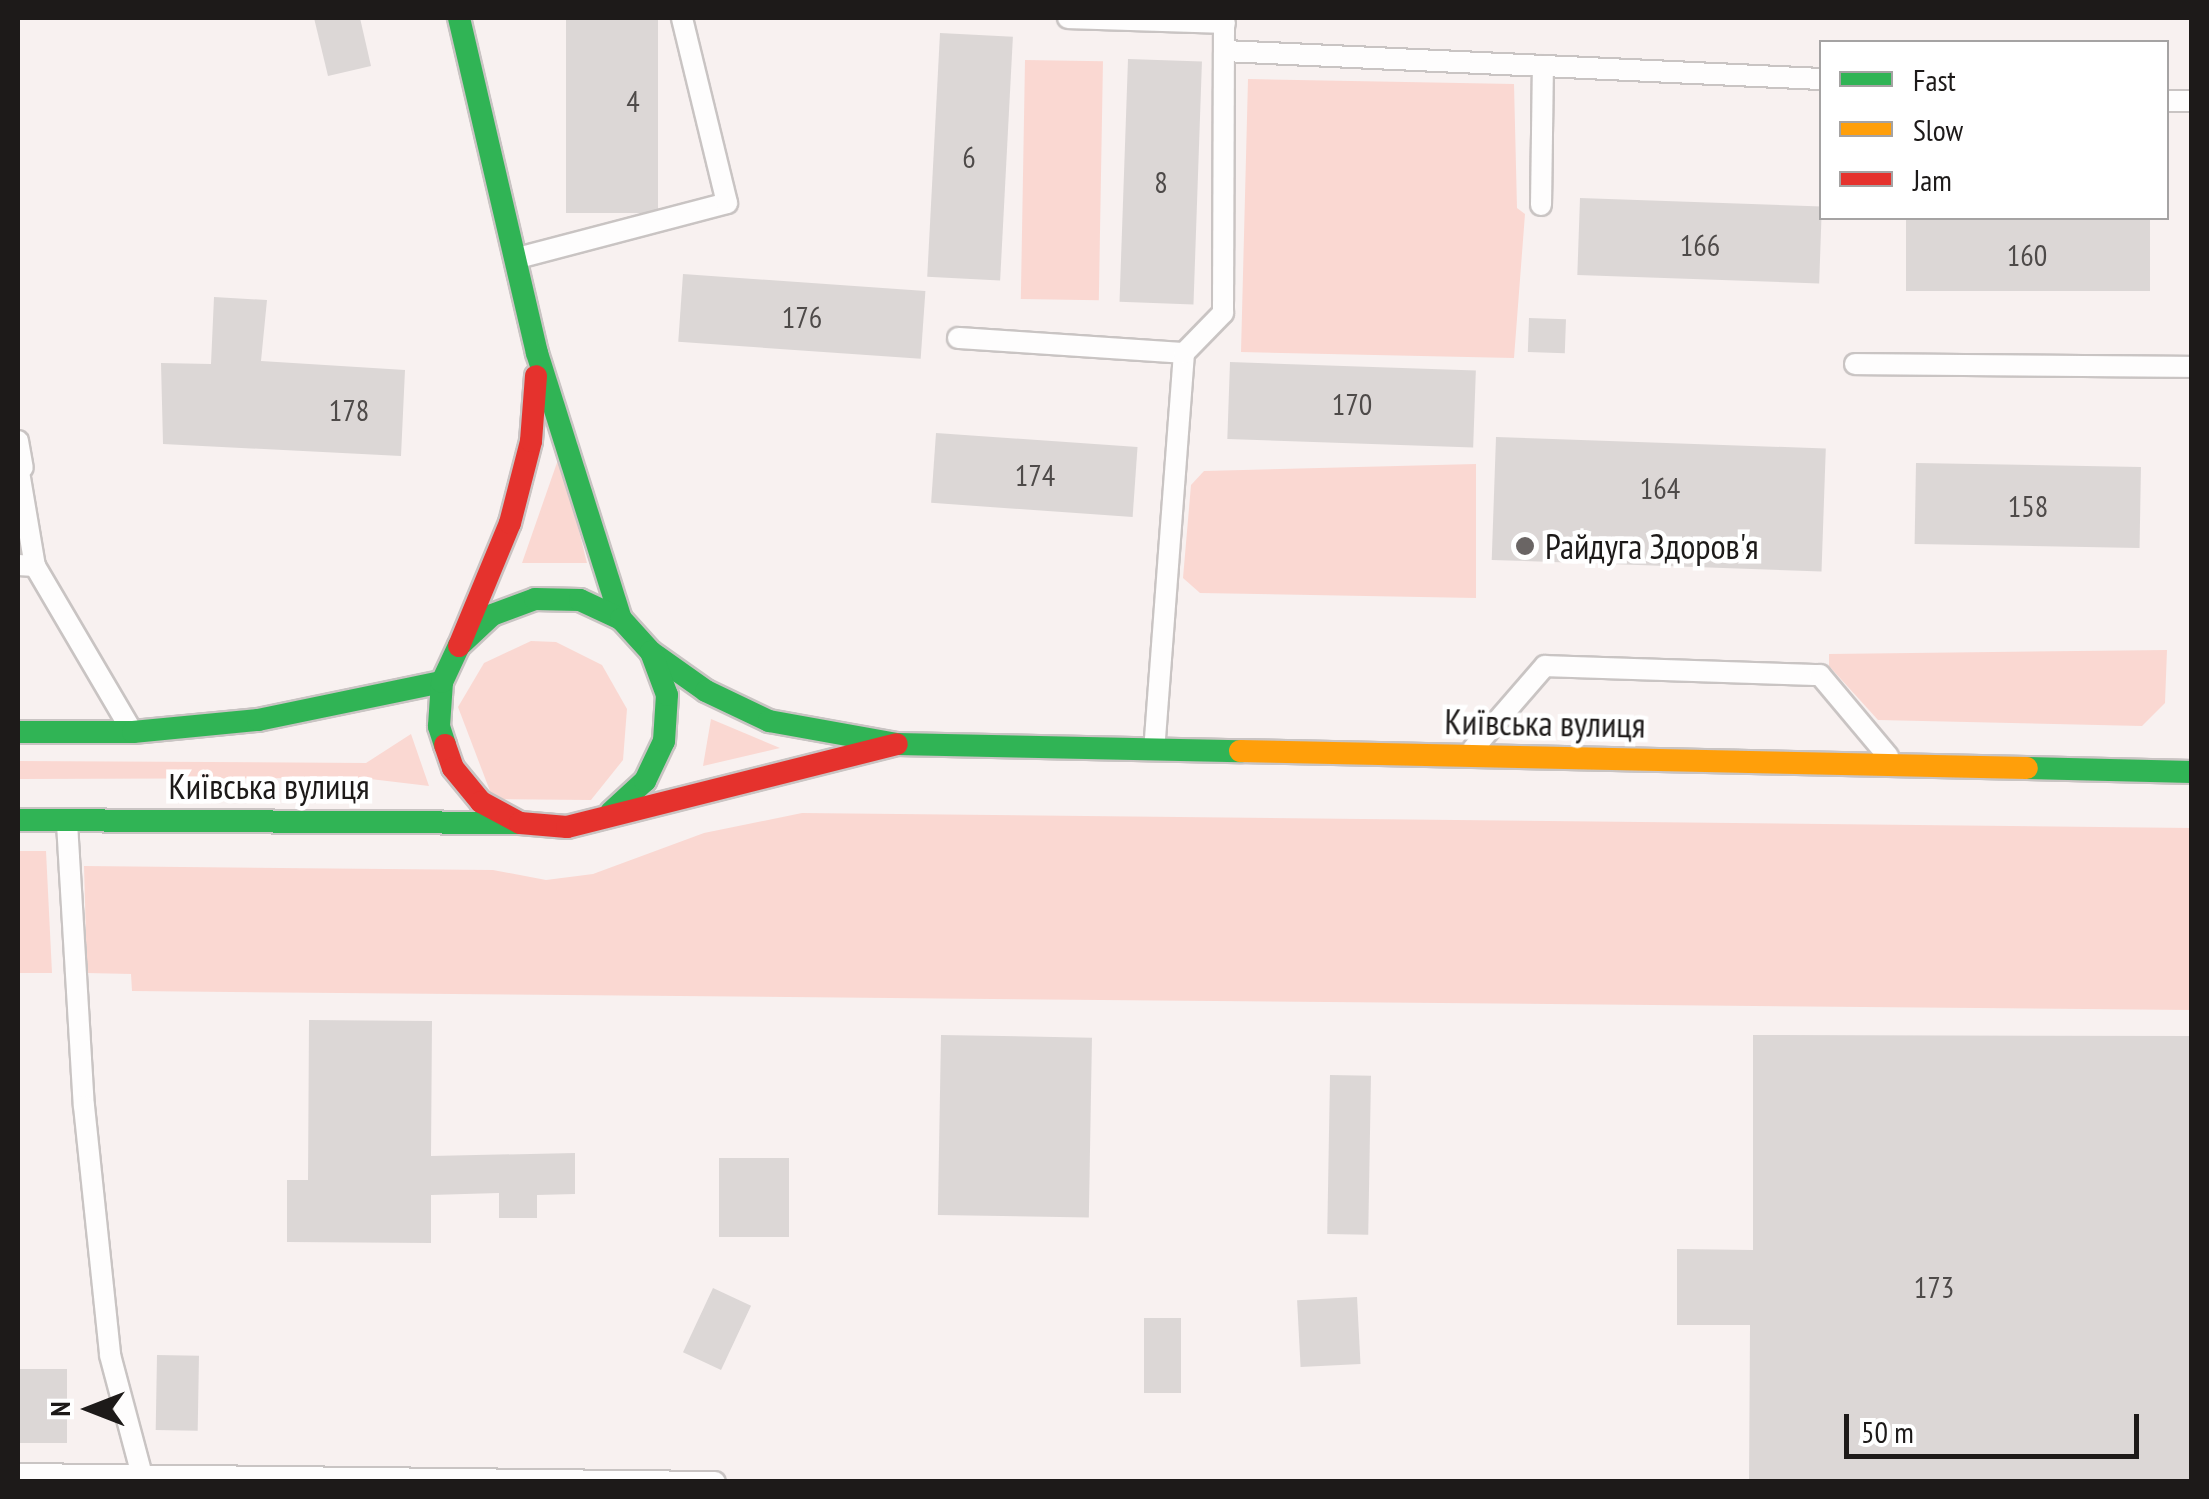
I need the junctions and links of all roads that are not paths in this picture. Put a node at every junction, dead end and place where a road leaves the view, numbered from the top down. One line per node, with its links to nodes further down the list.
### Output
1 (460, 18): 9 (main road)
2 (682, 18): 9 (lane)
3 (1068, 18): 4 (lane)
4 (1224, 20): 5 (lane)
5 (1224, 52): 6 (lane); 12 (lane)
6 (1542, 66): 7 (lane); 8 (lane)
7 (1819, 79)
8 (1540, 205)
9 (516, 258): 11 (main road)
10 (958, 338): 12 (lane)
11 (537, 353): 18 (main road); 19 (main road)
12 (1184, 353): 25 (lane)
13 (1855, 364): 14 (lane)
14 (2192, 367)
15 (18, 440): 16 (lane)
16 (20, 466): 17 (lane)
17 (26, 566): 23 (lane)
18 (621, 620): 19 (main road); 20 (main road)
19 (459, 646): 21 (main road)
20 (651, 652): 24 (main road); 29 (main road)
21 (442, 682): 23 (main road, Київська вулиця); 32 (main road)
22 (18, 732): 23 (main road, Київська вулиця)
23 (132, 732)
24 (897, 744): 25 (main road, Київська вулиця); 29 (main road)
25 (1154, 750): 26 (main road, Київська вулиця)
26 (1466, 756): 27 (main road, Київська вулиця); 27 (lane)
27 (1895, 766): 28 (main road, Київська вулиця)
28 (2192, 772)
29 (611, 812): 32 (main road)
30 (18, 820): 31 (main road, Київська вулиця)
31 (68, 821): 32 (main road, Київська вулиця); 34 (lane)
32 (520, 823)
33 (18, 1474): 34 (lane)
34 (142, 1474): 35 (lane)
35 (715, 1482)

